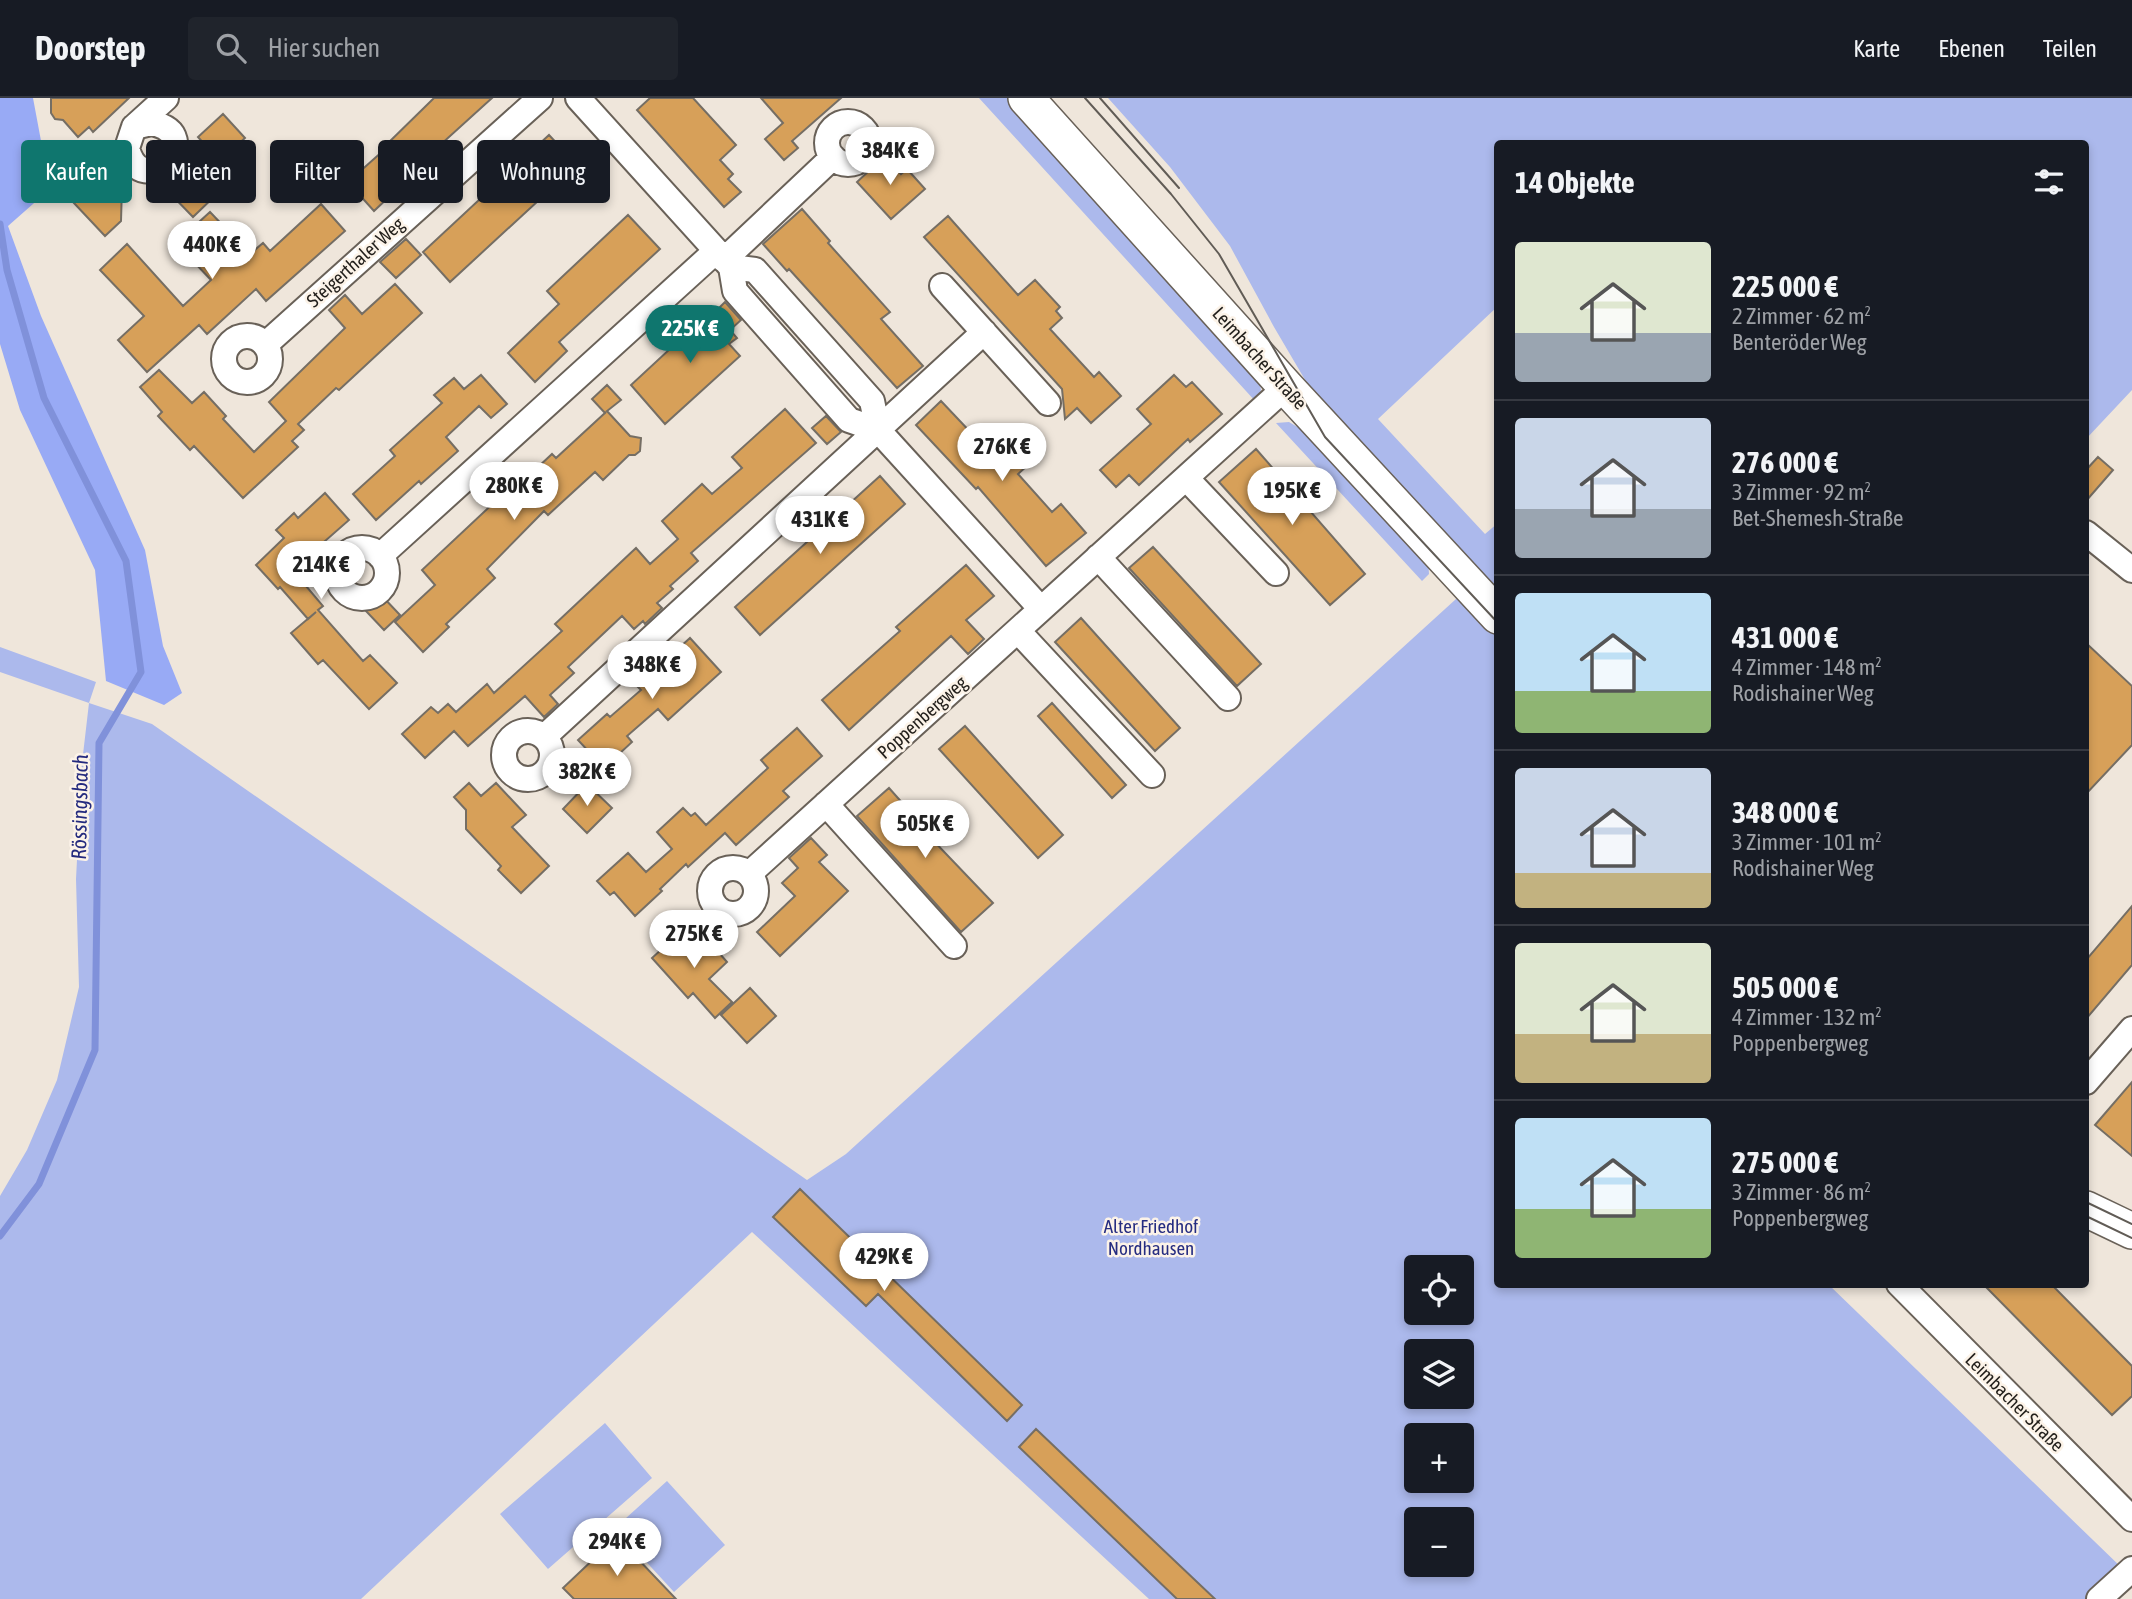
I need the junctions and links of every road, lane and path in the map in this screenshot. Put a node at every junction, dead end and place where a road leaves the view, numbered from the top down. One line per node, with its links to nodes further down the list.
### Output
1 (166, 98): 5 (street)
2 (540, 98): 10 (street, Steigerthaler Weg)
3 (578, 98): 7 (street)
4 (1026, 98): 11 (street, Leimbacher Straße)
5 (134, 127)
6 (833, 157): 7 (street)
7 (724, 259): 13 (street); 16 (street)
8 (942, 286): 9 (street)
9 (984, 332): 12 (street); 13 (street)
10 (265, 344)
11 (1286, 387): 14 (street, Poppenbergweg); 21 (street, Leimbacher Straße)
12 (1048, 402)
13 (878, 430): 20 (street); 24 (street)
14 (1186, 478): 17 (street, Poppenbergweg); 19 (street)
15 (2089, 535): 18 (street)
16 (380, 556)
17 (1098, 557): 20 (street, Poppenbergweg); 23 (street)
18 (2132, 570)
19 (1276, 573)
20 (1041, 609): 22 (street, Poppenbergweg)
21 (1494, 612)
22 (1018, 631): 25 (street); 26 (street, Poppenbergweg)
23 (1228, 698)
24 (544, 737)
25 (1152, 775)
26 (826, 804): 27 (street, Poppenbergweg); 28 (street)
27 (749, 874)
28 (954, 946)
29 (2132, 1029): 30 (street)
30 (2089, 1079)
31 (2089, 1210): 32 (street)
32 (2132, 1231)
33 (1903, 1288): 34 (street, Leimbacher Straße)
34 (2132, 1519)
35 (2132, 1569): 36 (street)
36 (2099, 1599)

